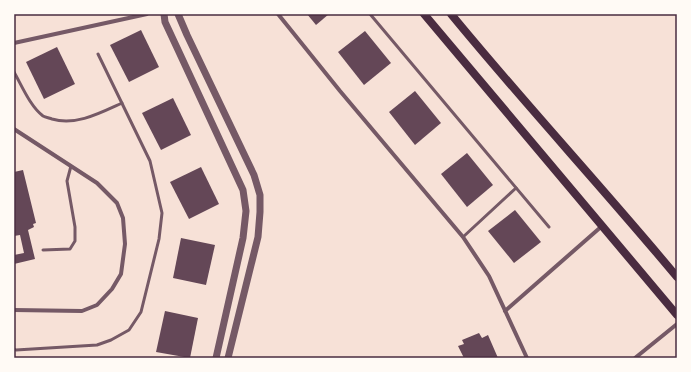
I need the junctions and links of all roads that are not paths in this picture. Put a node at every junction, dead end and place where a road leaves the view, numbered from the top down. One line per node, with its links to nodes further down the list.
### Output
1 (147, 14): 8 (street)
2 (164, 14): 25 (street)
3 (178, 14): 26 (street)
4 (278, 14): 17 (street)
5 (370, 14): 14 (lane)
6 (424, 14): 15 (main road)
7 (451, 14): 19 (main road)
8 (14, 43)
9 (98, 54): 11 (lane)
10 (14, 72): 11 (lane)
11 (122, 103): 24 (lane)
12 (14, 129): 13 (street)
13 (71, 166): 18 (lane); 20 (street)
14 (516, 188): 16 (lane); 17 (lane)
15 (602, 226): 21 (street); 22 (main road)
16 (549, 227)
17 (463, 237): 21 (street)
18 (42, 250)
19 (677, 277)
20 (14, 310)
21 (505, 311): 27 (street)
22 (677, 315)
23 (677, 324): 28 (street)
24 (14, 349)
25 (216, 358)
26 (228, 358)
27 (527, 358)
28 (635, 358)

